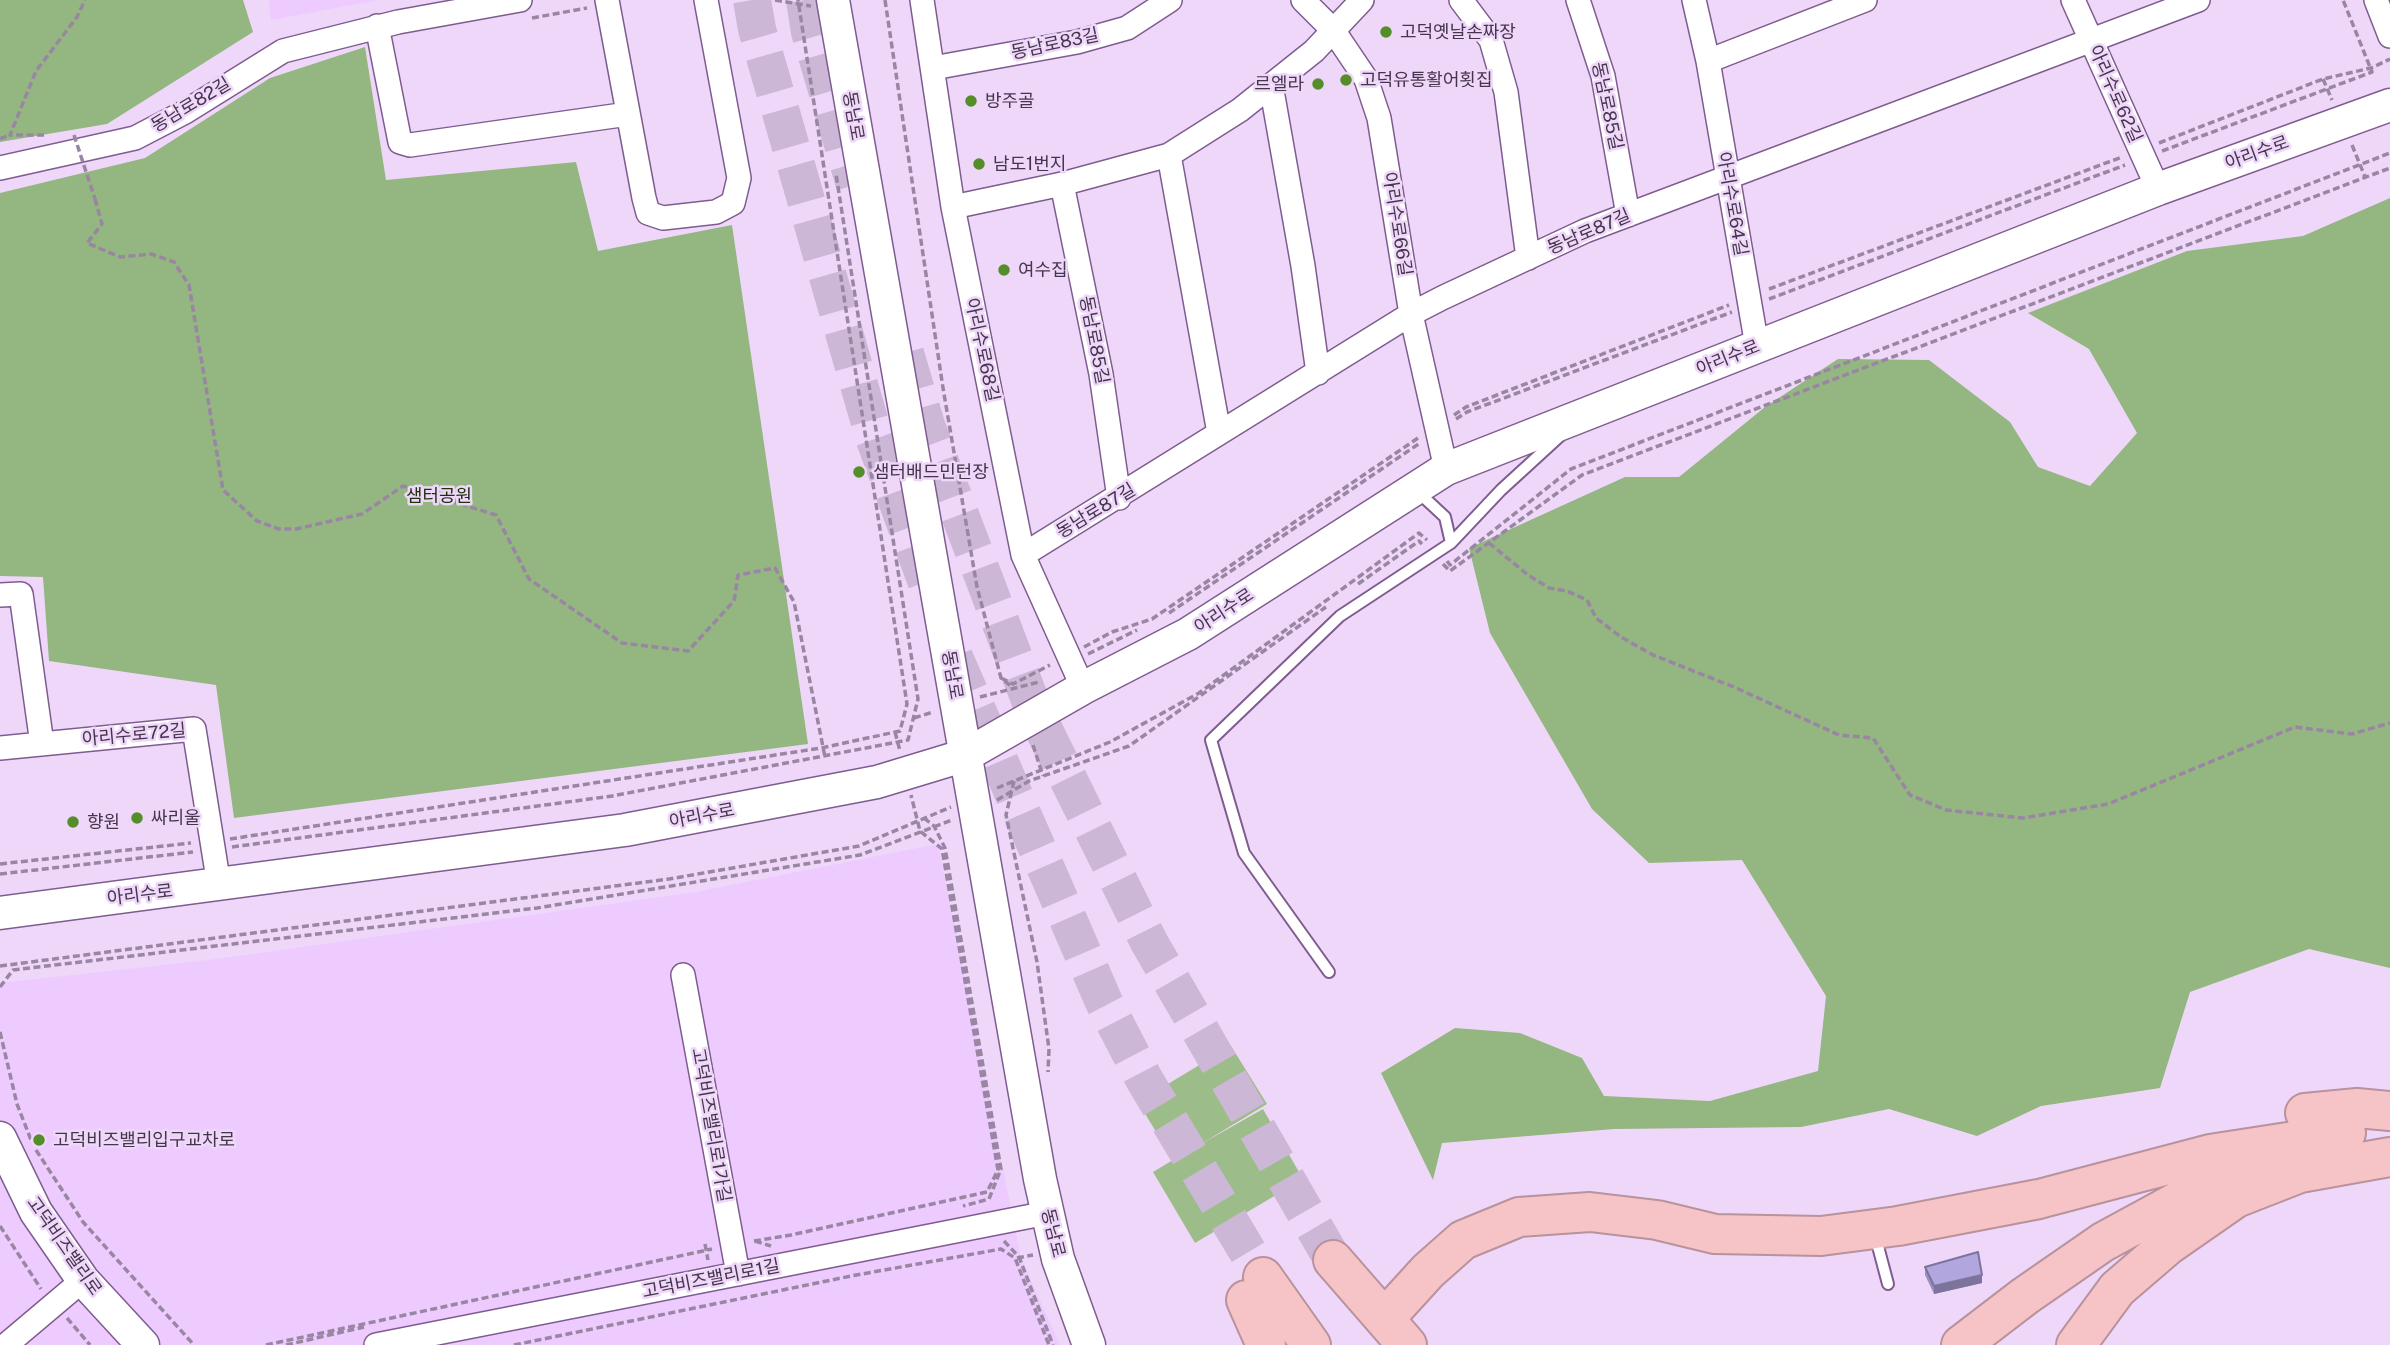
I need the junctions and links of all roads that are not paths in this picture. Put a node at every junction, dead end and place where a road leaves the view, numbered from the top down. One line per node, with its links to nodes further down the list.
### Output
1 (520, 0): 16 (street, 동남로82길)
2 (607, 0): 24 (street)
3 (706, 0): 24 (street)
4 (922, 0): 21 (street, 아리수로68길)
5 (1170, 0): 21 (street, 동남로83길)
6 (1303, 0): 17 (street, 아리수로66길)
7 (1362, 0): 17 (street)
8 (1461, 0): 32 (street)
9 (1578, 0): 31 (street, 동남로85길)
10 (1694, 0): 20 (street, 아리수로64길)
11 (1865, 0): 20 (street)
12 (2073, 0): 19 (street, 아리수로62길)
13 (2199, 0): 19 (street, 동남로87길)
14 (2376, 0): 18 (street)
15 (815, 7): 47 (main road, 동남로)
16 (377, 26): 24 (street); 26 (street, 동남로82길)
17 (1333, 30): 22 (street); 33 (street, 아리수로66길)
18 (2390, 36)
19 (2091, 40): 27 (street, 동남로87길); 29 (street, 아리수로62길)
20 (1708, 61): 27 (street, 아리수로64길)
21 (933, 68): 30 (street, 아리수로68길)
22 (1271, 85): 25 (street); 35 (street)
23 (2390, 104): 29 (main road, 아리수로)
24 (628, 114)
25 (1169, 155): 28 (street); 37 (street)
26 (0, 168)
27 (1727, 177): 31 (street, 동남로87길); 34 (street, 아리수로64길)
28 (1062, 184): 30 (street); 40 (street, 동남로85길)
29 (2158, 189): 34 (main road, 아리수로)
30 (953, 207): 42 (street, 아리수로68길)
31 (1628, 215): 32 (street, 동남로87길)
32 (1528, 258): 33 (street, 동남로87길)
33 (1411, 314): 35 (street, 동남로87길); 38 (street, 아리수로66길)
34 (1757, 346): 36 (main road, 아리수로)
35 (1318, 373): 37 (street, 동남로87길)
36 (1580, 418): 38 (main road, 아리수로); 41 (lane)
37 (1219, 433): 40 (street, 동남로87길)
38 (1446, 469): 39 (main road, 아리수로)
39 (1415, 489): 41 (lane); 44 (main road, 아리수로)
40 (1119, 498): 42 (street, 동남로87길)
41 (1451, 543): 50 (lane)
42 (1023, 555): 44 (street, 아리수로68길)
43 (0, 595): 45 (street)
44 (1083, 688): 47 (main road, 아리수로)
45 (42, 744): 46 (street, 아리수로72길); 48 (street, 아리수로72길)
46 (0, 748)
47 (965, 755): 48 (main road, 아리수로); 57 (main road, 동남로)
48 (219, 886): 49 (main road, 아리수로)
49 (0, 913)
50 (1329, 972)
51 (683, 975): 59 (street, 고덕비즈밸리로1가길)
52 (2390, 1111): 58 (highway)
53 (2390, 1129): 54 (highway)
54 (2346, 1133): 58 (highway); 72 (highway)
55 (0, 1138): 60 (main road, 고덕비즈밸리로)
56 (2390, 1157): 62 (highway)
57 (1047, 1213): 59 (street, 고덕비즈밸리로1길); 67 (main road, 동남로)
58 (1874, 1229): 61 (lane); 63 (highway)
59 (738, 1274): 66 (street, 고덕비즈밸리로1길)
60 (83, 1280): 64 (street); 65 (main road, 고덕비즈밸리로)
61 (1888, 1284)
62 (2117, 1289): 73 (highway); 74 (highway)
63 (1397, 1305)
64 (6, 1345)
65 (143, 1345)
66 (376, 1345)
67 (1089, 1345)
68 (1266, 1345): 69 (highway)
69 (1311, 1345)
70 (1383, 1345): 71 (highway)
71 (1407, 1345)
72 (1961, 1345)
73 (2056, 1345)
74 (2076, 1345)

